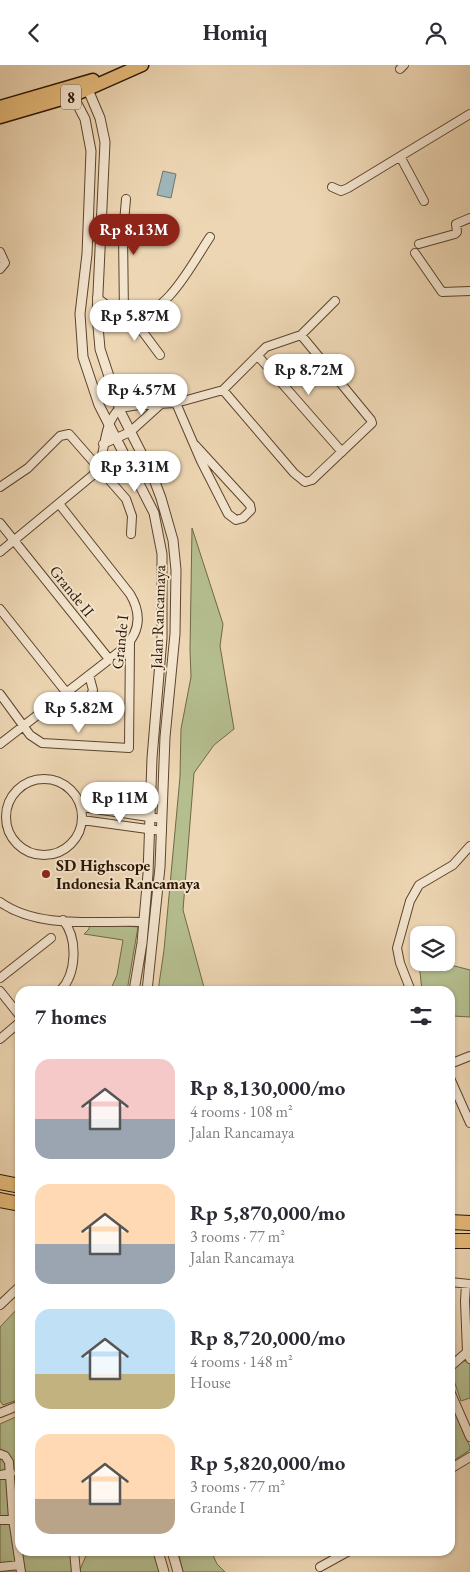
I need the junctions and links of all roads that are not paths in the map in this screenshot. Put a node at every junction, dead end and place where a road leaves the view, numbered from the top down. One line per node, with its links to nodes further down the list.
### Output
1 (141, 66): 2 (highway, 8); 3 (highway, 8)
2 (118, 68): 3 (highway, 8)
3 (87, 86): 4 (highway, 8); 19 (street, Jalan Rancamaya)
4 (71, 92): 5 (highway, 8); 7 (highway, 8); 29 (street, Jalan Rancamaya)
5 (0, 107)
6 (470, 113): 8 (street)
7 (0, 117)
8 (401, 158): 9 (street); 11 (street)
9 (332, 187)
10 (126, 199): 21 (street)
11 (424, 201)
12 (470, 218): 14 (street)
13 (210, 237): 21 (street)
14 (419, 244)
15 (0, 252): 17 (street)
16 (415, 253): 18 (street)
17 (0, 269)
18 (470, 291)
19 (98, 298): 21 (street); 28 (street, Jalan Rancamaya)
20 (335, 301): 22 (street)
21 (128, 315): 23 (street)
22 (301, 335): 24 (street); 34 (street)
23 (160, 355)
24 (258, 356): 25 (street); 34 (street)
25 (223, 390): 27 (street); 34 (street)
26 (162, 403): 27 (street); 28 (street); 30 (street)
27 (176, 403): 33 (street)
28 (120, 408): 29 (street); 30 (street, Jalan Rancamaya)
29 (108, 424): 31 (street, Jalan Rancamaya); 32 (street)
30 (130, 432): 31 (street); 53 (street, Jalan Rancamaya)
31 (115, 438): 32 (street); 52 (street, Jalan Rancamaya)
32 (103, 443): 35 (street)
33 (195, 445): 33 (street)
34 (342, 452)
35 (98, 466): 36 (street); 37 (street); 39 (street)
36 (0, 487)
37 (60, 505): 40 (street); 43 (street, Grande I)
38 (0, 523): 40 (street, Grande II)
39 (131, 534)
40 (14, 541): 41 (street); 44 (street, Grande II)
41 (0, 552)
42 (0, 609): 46 (street)
43 (130, 642): 44 (street); 49 (street, Grande I)
44 (109, 659): 45 (street)
45 (89, 675): 46 (street); 48 (street)
46 (66, 691): 48 (street)
47 (0, 694): 49 (street)
48 (58, 698): 49 (street)
49 (24, 725): 50 (street)
50 (0, 745)
51 (82, 807): 52 (street); 54 (street); 54 (street)
52 (150, 817): 53 (street); 55 (street, Jalan Rancamaya)
53 (162, 819): 56 (street, Jalan Rancamaya)
54 (82, 820): 55 (street)
55 (150, 829): 56 (street); 60 (street, Jalan Rancamaya)
56 (162, 831): 65 (street, Jalan Rancamaya)
57 (470, 846): 66 (street)
58 (2, 907): 59 (street)
59 (63, 920): 60 (street); 63 (street)
60 (144, 922): 64 (street, Jalan Rancamaya)
61 (51, 938): 62 (street)
62 (0, 978)
63 (64, 986)
64 (135, 986)
65 (148, 986)
66 (409, 986)
67 (0, 991): 68 (street)
68 (15, 1010)
69 (15, 1026): 70 (street)
70 (0, 1039)
71 (470, 1056): 72 (street)
72 (455, 1062)
73 (455, 1089): 74 (street)
74 (470, 1123)
75 (455, 1222): 76 (highway)
76 (470, 1223)
77 (455, 1241): 78 (highway)
78 (470, 1241)
79 (455, 1283): 80 (street)
80 (468, 1284): 83 (street)
81 (15, 1291): 82 (street)
82 (0, 1305)
83 (469, 1355): 84 (street)
84 (455, 1364)
85 (455, 1402): 88 (street)
86 (15, 1407): 87 (street)
87 (0, 1413)
88 (470, 1437)
89 (0, 1454): 92 (street)
90 (470, 1457): 91 (street)
91 (455, 1466)
92 (11, 1473): 93 (street); 94 (street)
93 (0, 1475)
94 (15, 1504)
95 (15, 1519): 96 (street)
96 (0, 1520)
97 (19, 1556): 104 (street)
98 (74, 1556): 105 (street)
99 (159, 1556): 106 (street)
100 (173, 1556): 107 (street)
101 (340, 1556): 103 (street)
102 (0, 1567): 104 (street)
103 (320, 1567)
104 (20, 1569)
105 (76, 1572)
106 (164, 1572)
107 (178, 1572)

